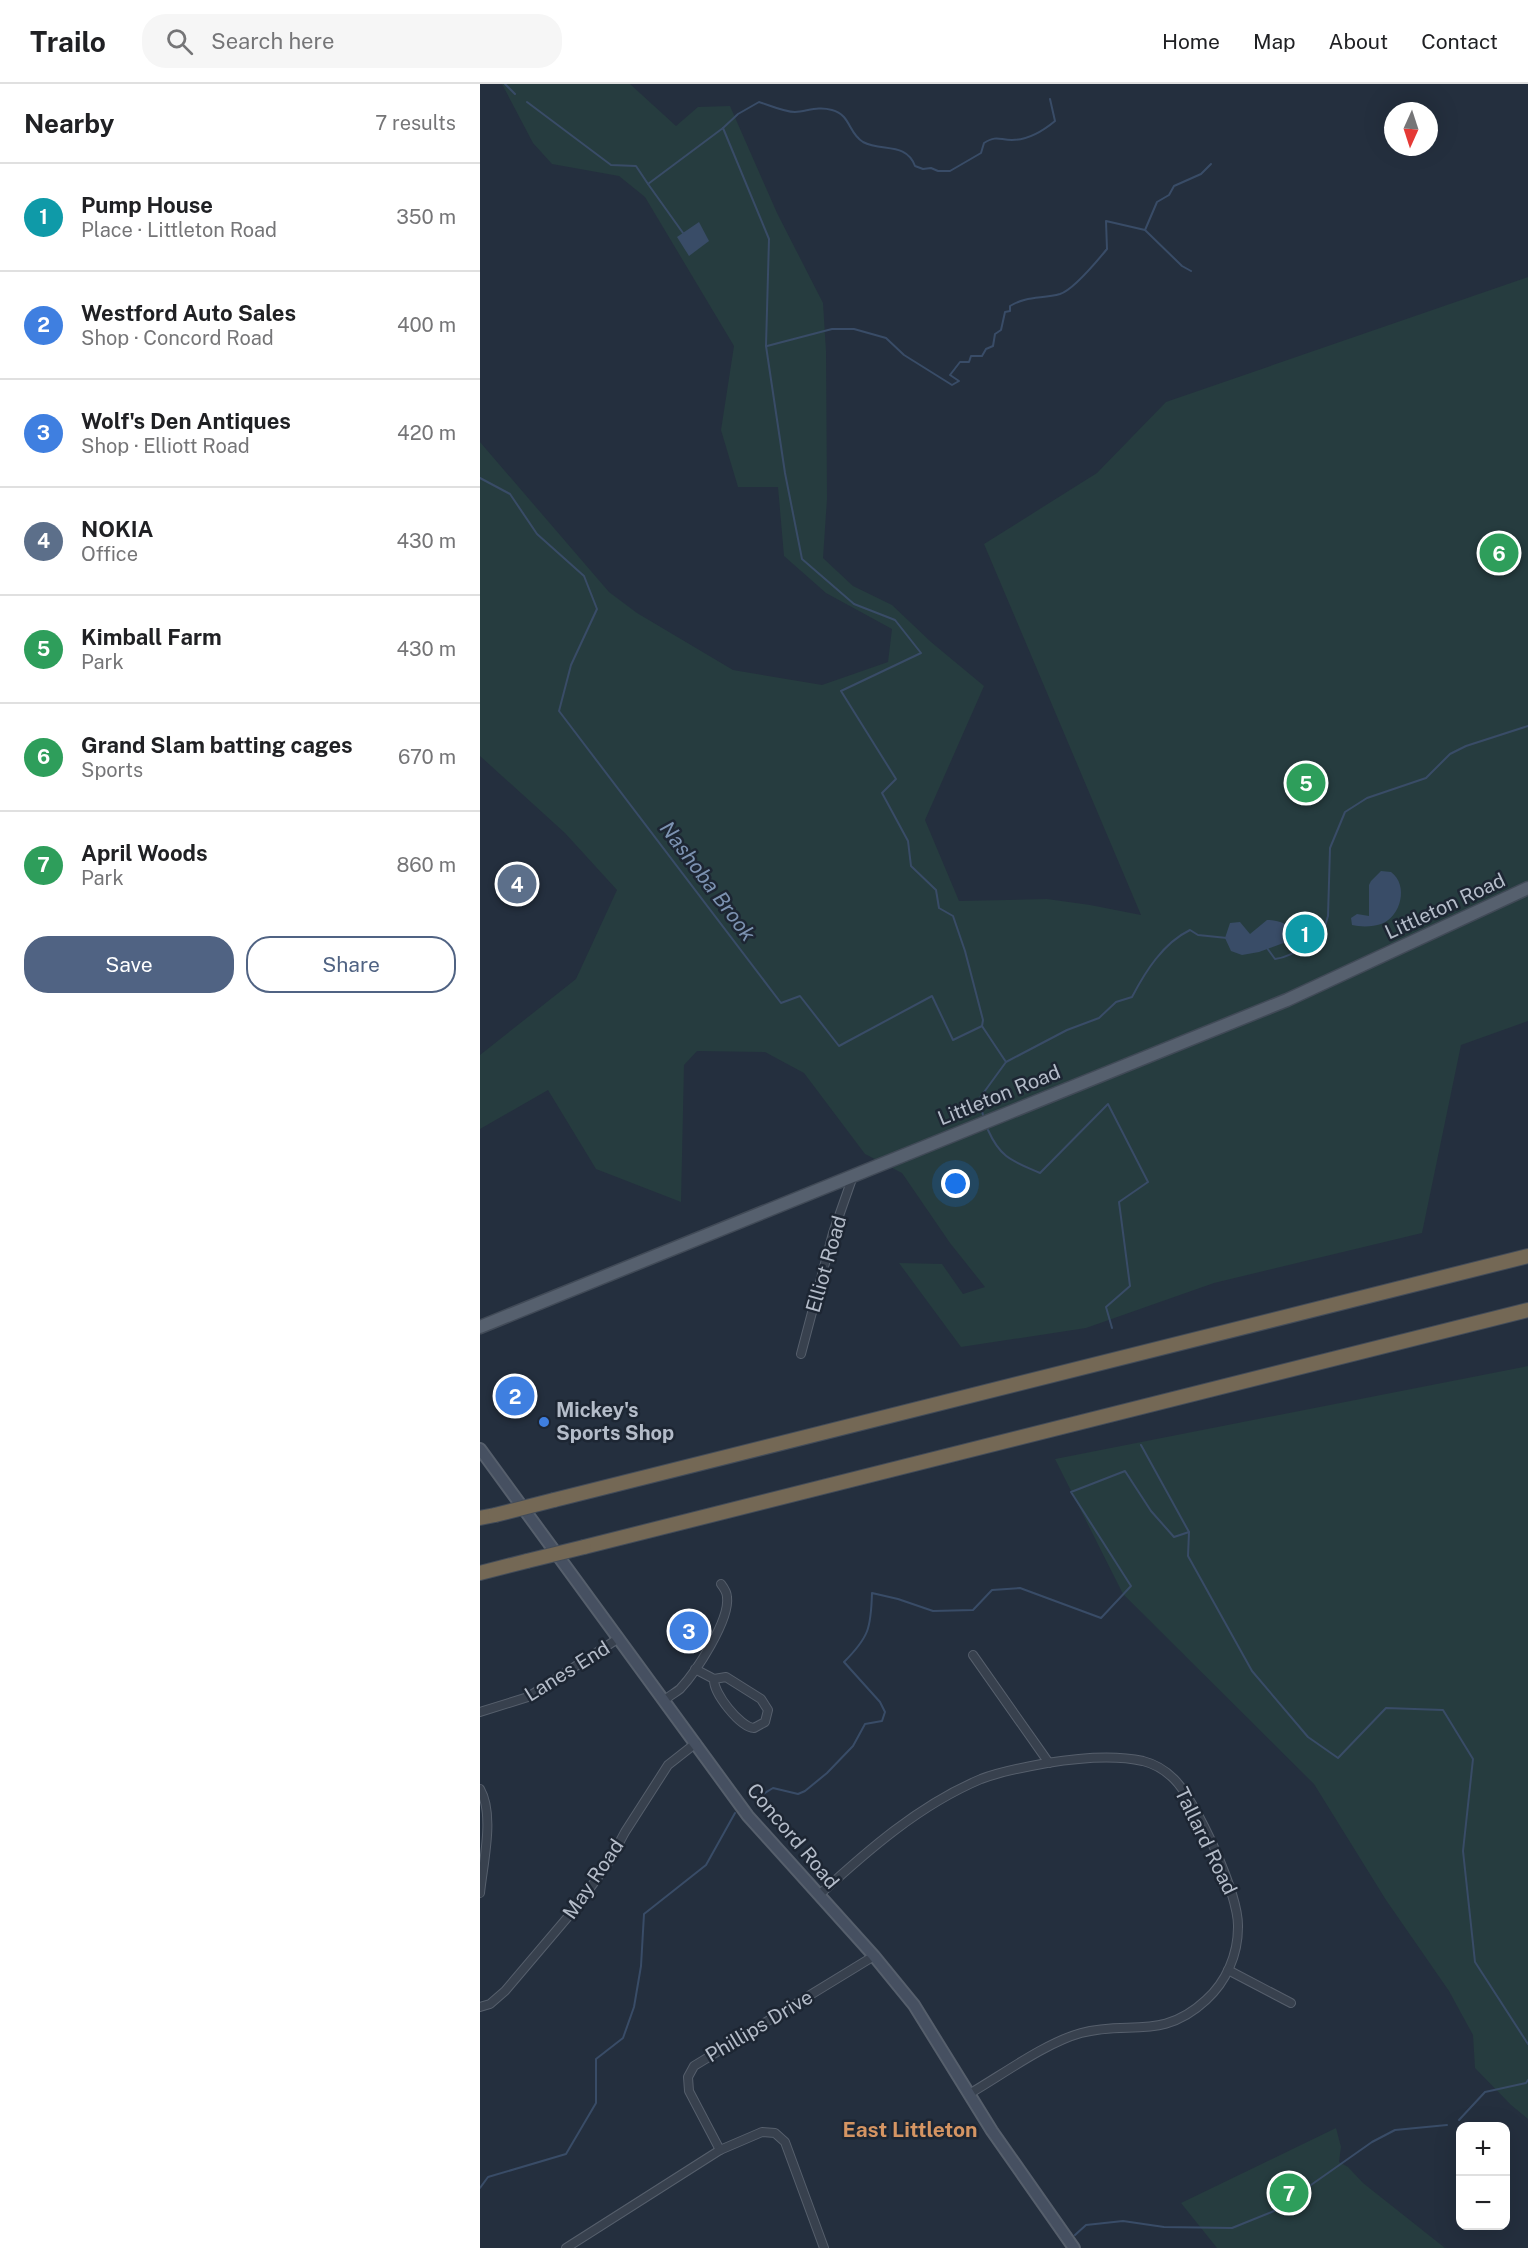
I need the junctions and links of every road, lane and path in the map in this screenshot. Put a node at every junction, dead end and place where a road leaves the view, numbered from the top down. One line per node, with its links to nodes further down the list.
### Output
1 (1528, 888): 2 (main road, Littleton Road)
2 (854, 1174): 5 (main road, Littleton Road); 6 (street, Elliot Road)
3 (1528, 1256): 8 (highway, bridge)
4 (1528, 1310): 9 (highway, bridge)
5 (480, 1327)
6 (801, 1353)
7 (480, 1449): 11 (main road, Concord Road)
8 (480, 1518)
9 (480, 1573)
10 (721, 1584): 13 (street)
11 (619, 1638): 15 (main road, Concord Road); 16 (street, Lanes End)
12 (973, 1655): 18 (street)
13 (695, 1669): 14 (street); 15 (street)
14 (714, 1679): 14 (street)
15 (664, 1700): 17 (main road, Concord Road)
16 (480, 1712)
17 (696, 1743): 21 (main road, Concord Road); 25 (street, May Road)
18 (1049, 1763): 21 (street, Tallard Road); 23 (street, Tallard Road)
19 (480, 1789): 20 (street)
20 (480, 1893)
21 (819, 1895): 22 (main road, Concord Road)
22 (873, 1956): 26 (main road, Concord Road); 27 (street, Phillips Drive)
23 (1228, 1970): 24 (street); 26 (street, Tallard Road)
24 (1292, 2003)
25 (480, 2007)
26 (969, 2094): 30 (main road, Concord Road)
27 (720, 2150): 28 (street); 29 (street)
28 (566, 2248)
29 (824, 2248)
30 (1074, 2248)

